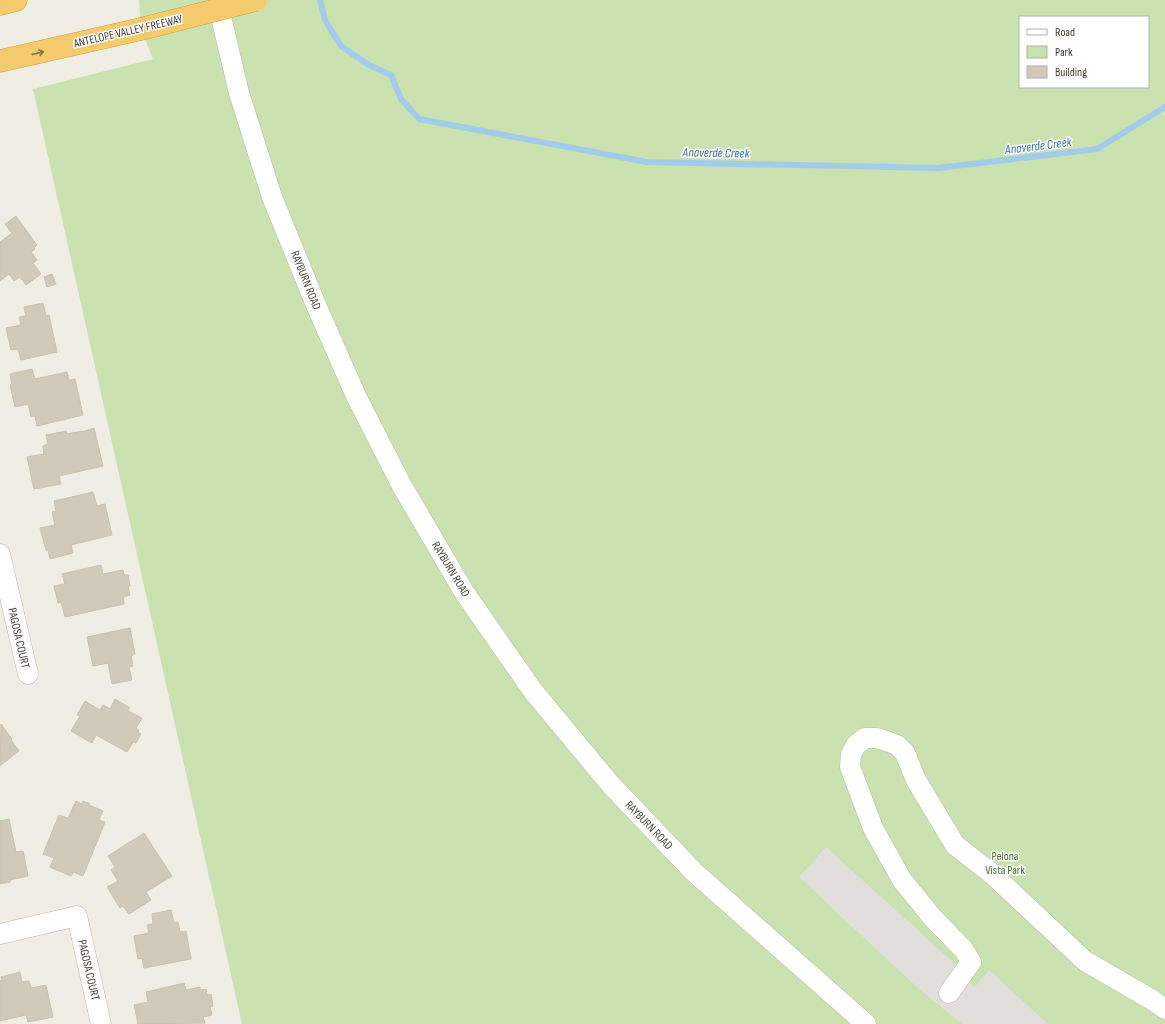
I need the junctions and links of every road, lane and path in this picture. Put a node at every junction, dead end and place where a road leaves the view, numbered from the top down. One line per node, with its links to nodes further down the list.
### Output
1 (16, 0): 4 (highway)
2 (217, 0): 12 (street, RAYBURN ROAD)
3 (256, 0): 5 (highway, ANTELOPE VALLEY FREEWAY, one-way to 3, bridge)
4 (0, 4)
5 (0, 61)
6 (0, 554): 7 (street, PAGOSA COURT)
7 (28, 674)
8 (0, 934): 11 (street, PAGOSA COURT)
9 (949, 993): 10 (street)
10 (1165, 1009)
11 (101, 1024)
12 (866, 1024)

